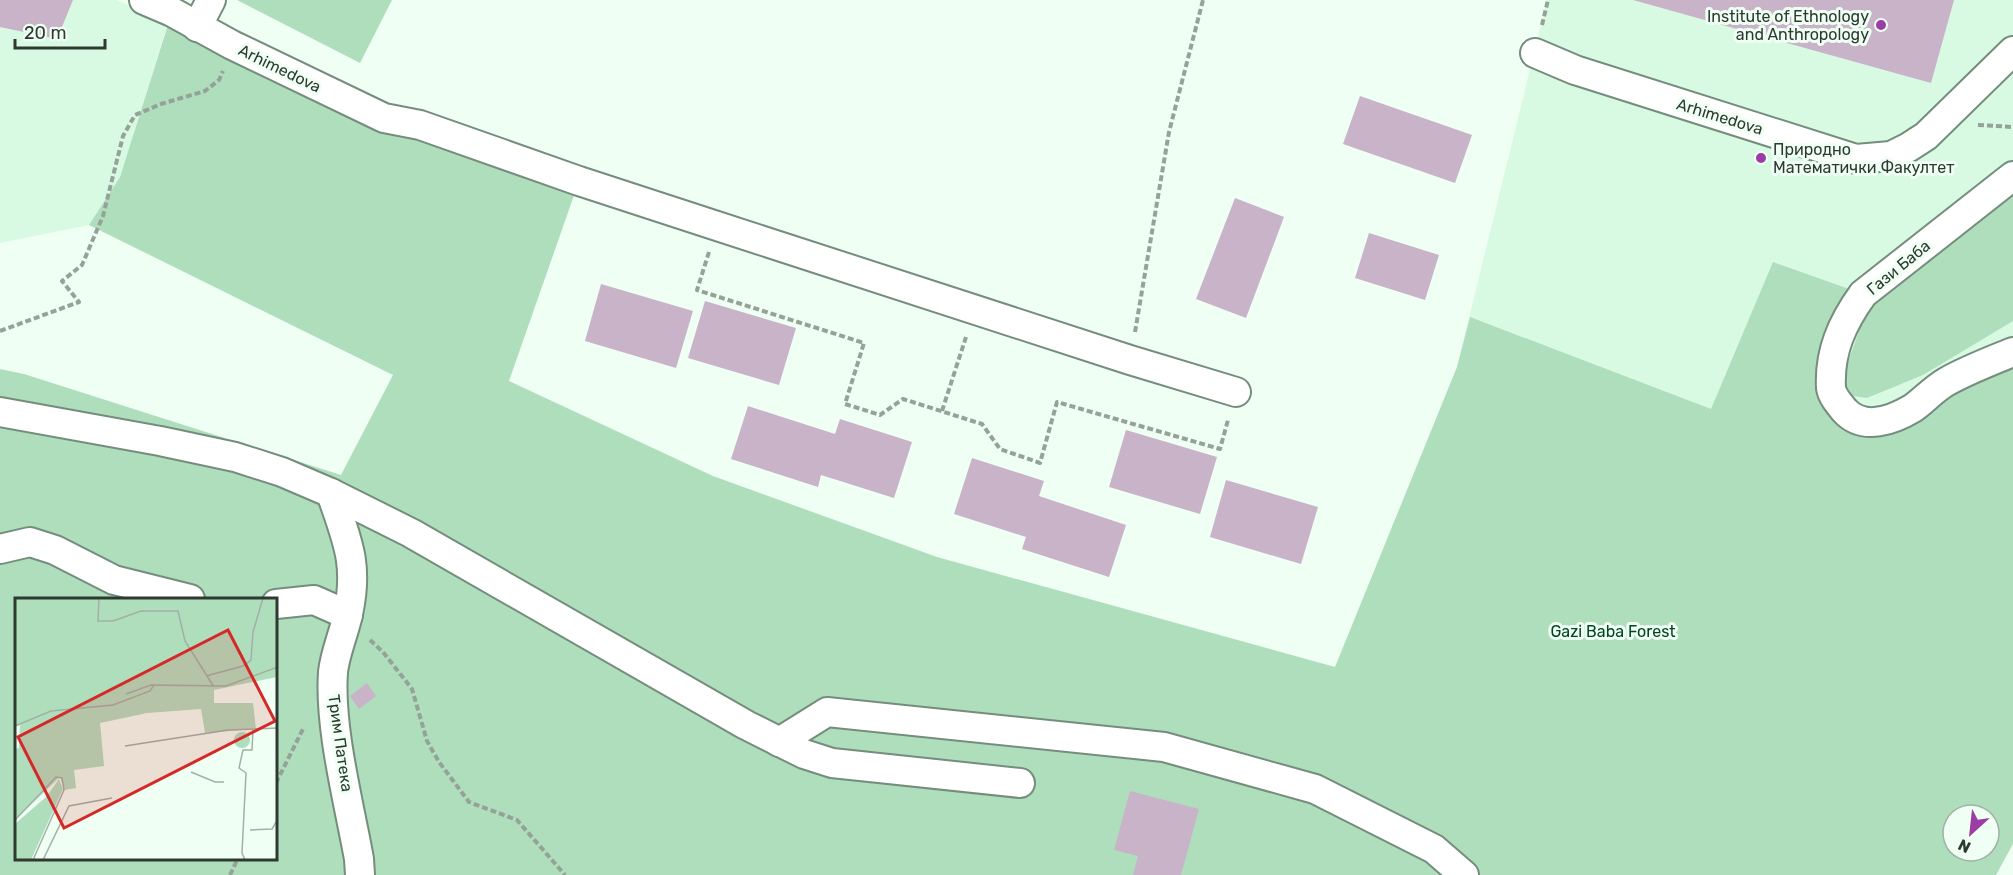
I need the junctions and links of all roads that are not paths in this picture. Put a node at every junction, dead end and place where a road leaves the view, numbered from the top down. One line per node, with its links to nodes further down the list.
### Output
1 (144, 0): 3 (street, Arhimedova)
2 (211, 0): 3 (street)
3 (197, 27): 8 (street, Arhimedova)
4 (2013, 51): 5 (street, Arhimedova)
5 (1535, 53)
6 (2013, 176): 7 (street, Гази Баба)
7 (2013, 352)
8 (1236, 392)
9 (0, 411): 10 (street)
10 (331, 494): 14 (street, Трим Патека); 15 (street)
11 (0, 549): 12 (street)
12 (186, 598)
13 (278, 604): 14 (street)
14 (348, 615): 17 (street, Трим Патека)
15 (779, 742): 16 (street); 18 (street)
16 (1020, 783)
17 (360, 875)
18 (1464, 875)

